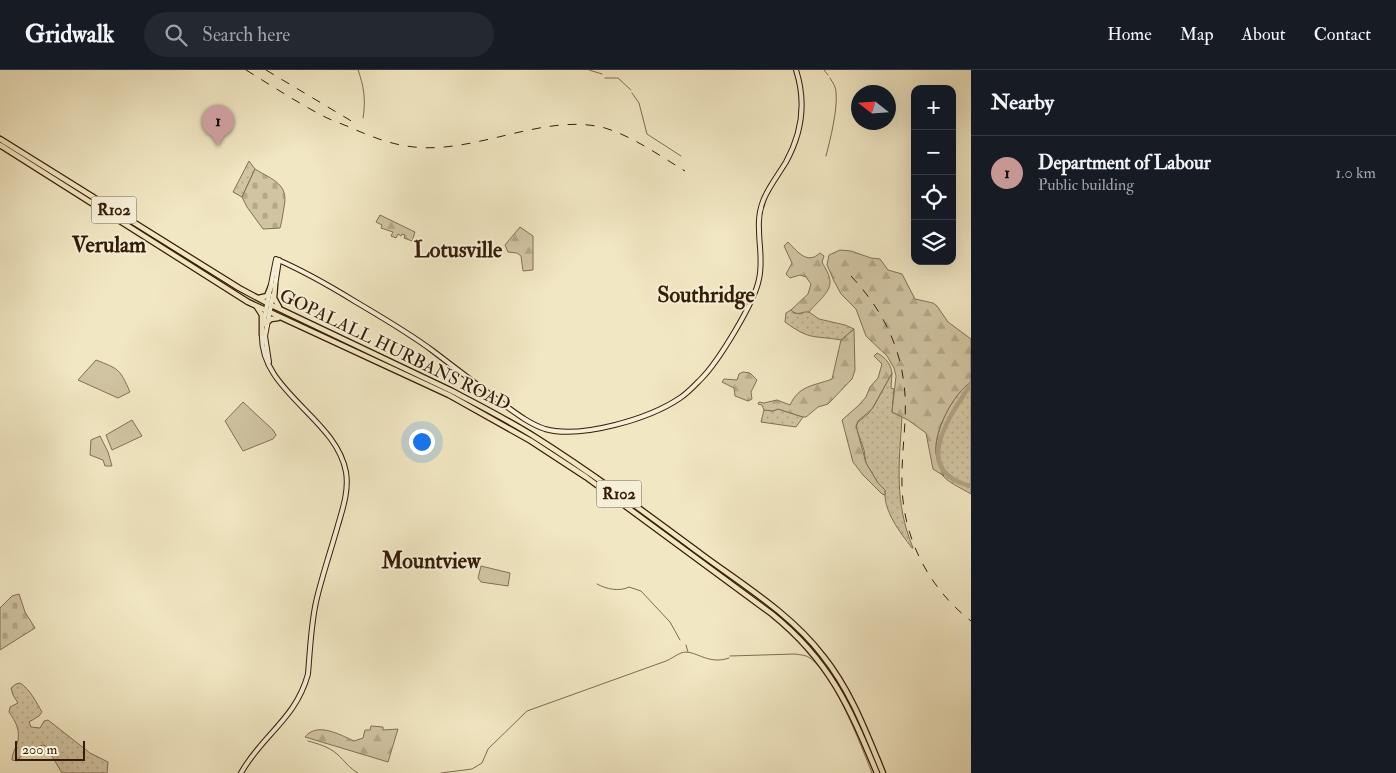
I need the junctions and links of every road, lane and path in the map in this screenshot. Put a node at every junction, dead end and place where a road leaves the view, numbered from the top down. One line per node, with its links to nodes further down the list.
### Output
1 (796, 70): 5 (main road)
2 (0, 138): 8 (main road, GOPALALL HURBANS ROAD / R102)
3 (0, 145): 10 (main road, GOPALALL HURBANS ROAD / R102)
4 (277, 260): 5 (main road); 6 (main road); 7 (main road)
5 (292, 266): 6 (main road)
6 (277, 273): 7 (main road)
7 (273, 286): 8 (main road); 9 (main road); 12 (main road)
8 (257, 298): 9 (main road, GOPALALL HURBANS ROAD / R102)
9 (269, 304): 11 (main road); 12 (main road, GOPALALL HURBANS ROAD / R102)
10 (256, 305): 11 (main road, GOPALALL HURBANS ROAD / R102); 15 (main road)
11 (267, 311): 13 (main road, GOPALALL HURBANS ROAD / R102); 14 (main road); 15 (main road)
12 (293, 315): 19 (main road, GOPALALL HURBANS ROAD / R102)
13 (282, 318): 14 (main road); 18 (main road, GOPALALL HURBANS ROAD / R102)
14 (266, 323): 16 (main road)
15 (262, 334): 16 (main road)
16 (269, 364): 17 (main road)
17 (242, 773)
18 (876, 773)
19 (883, 773)

